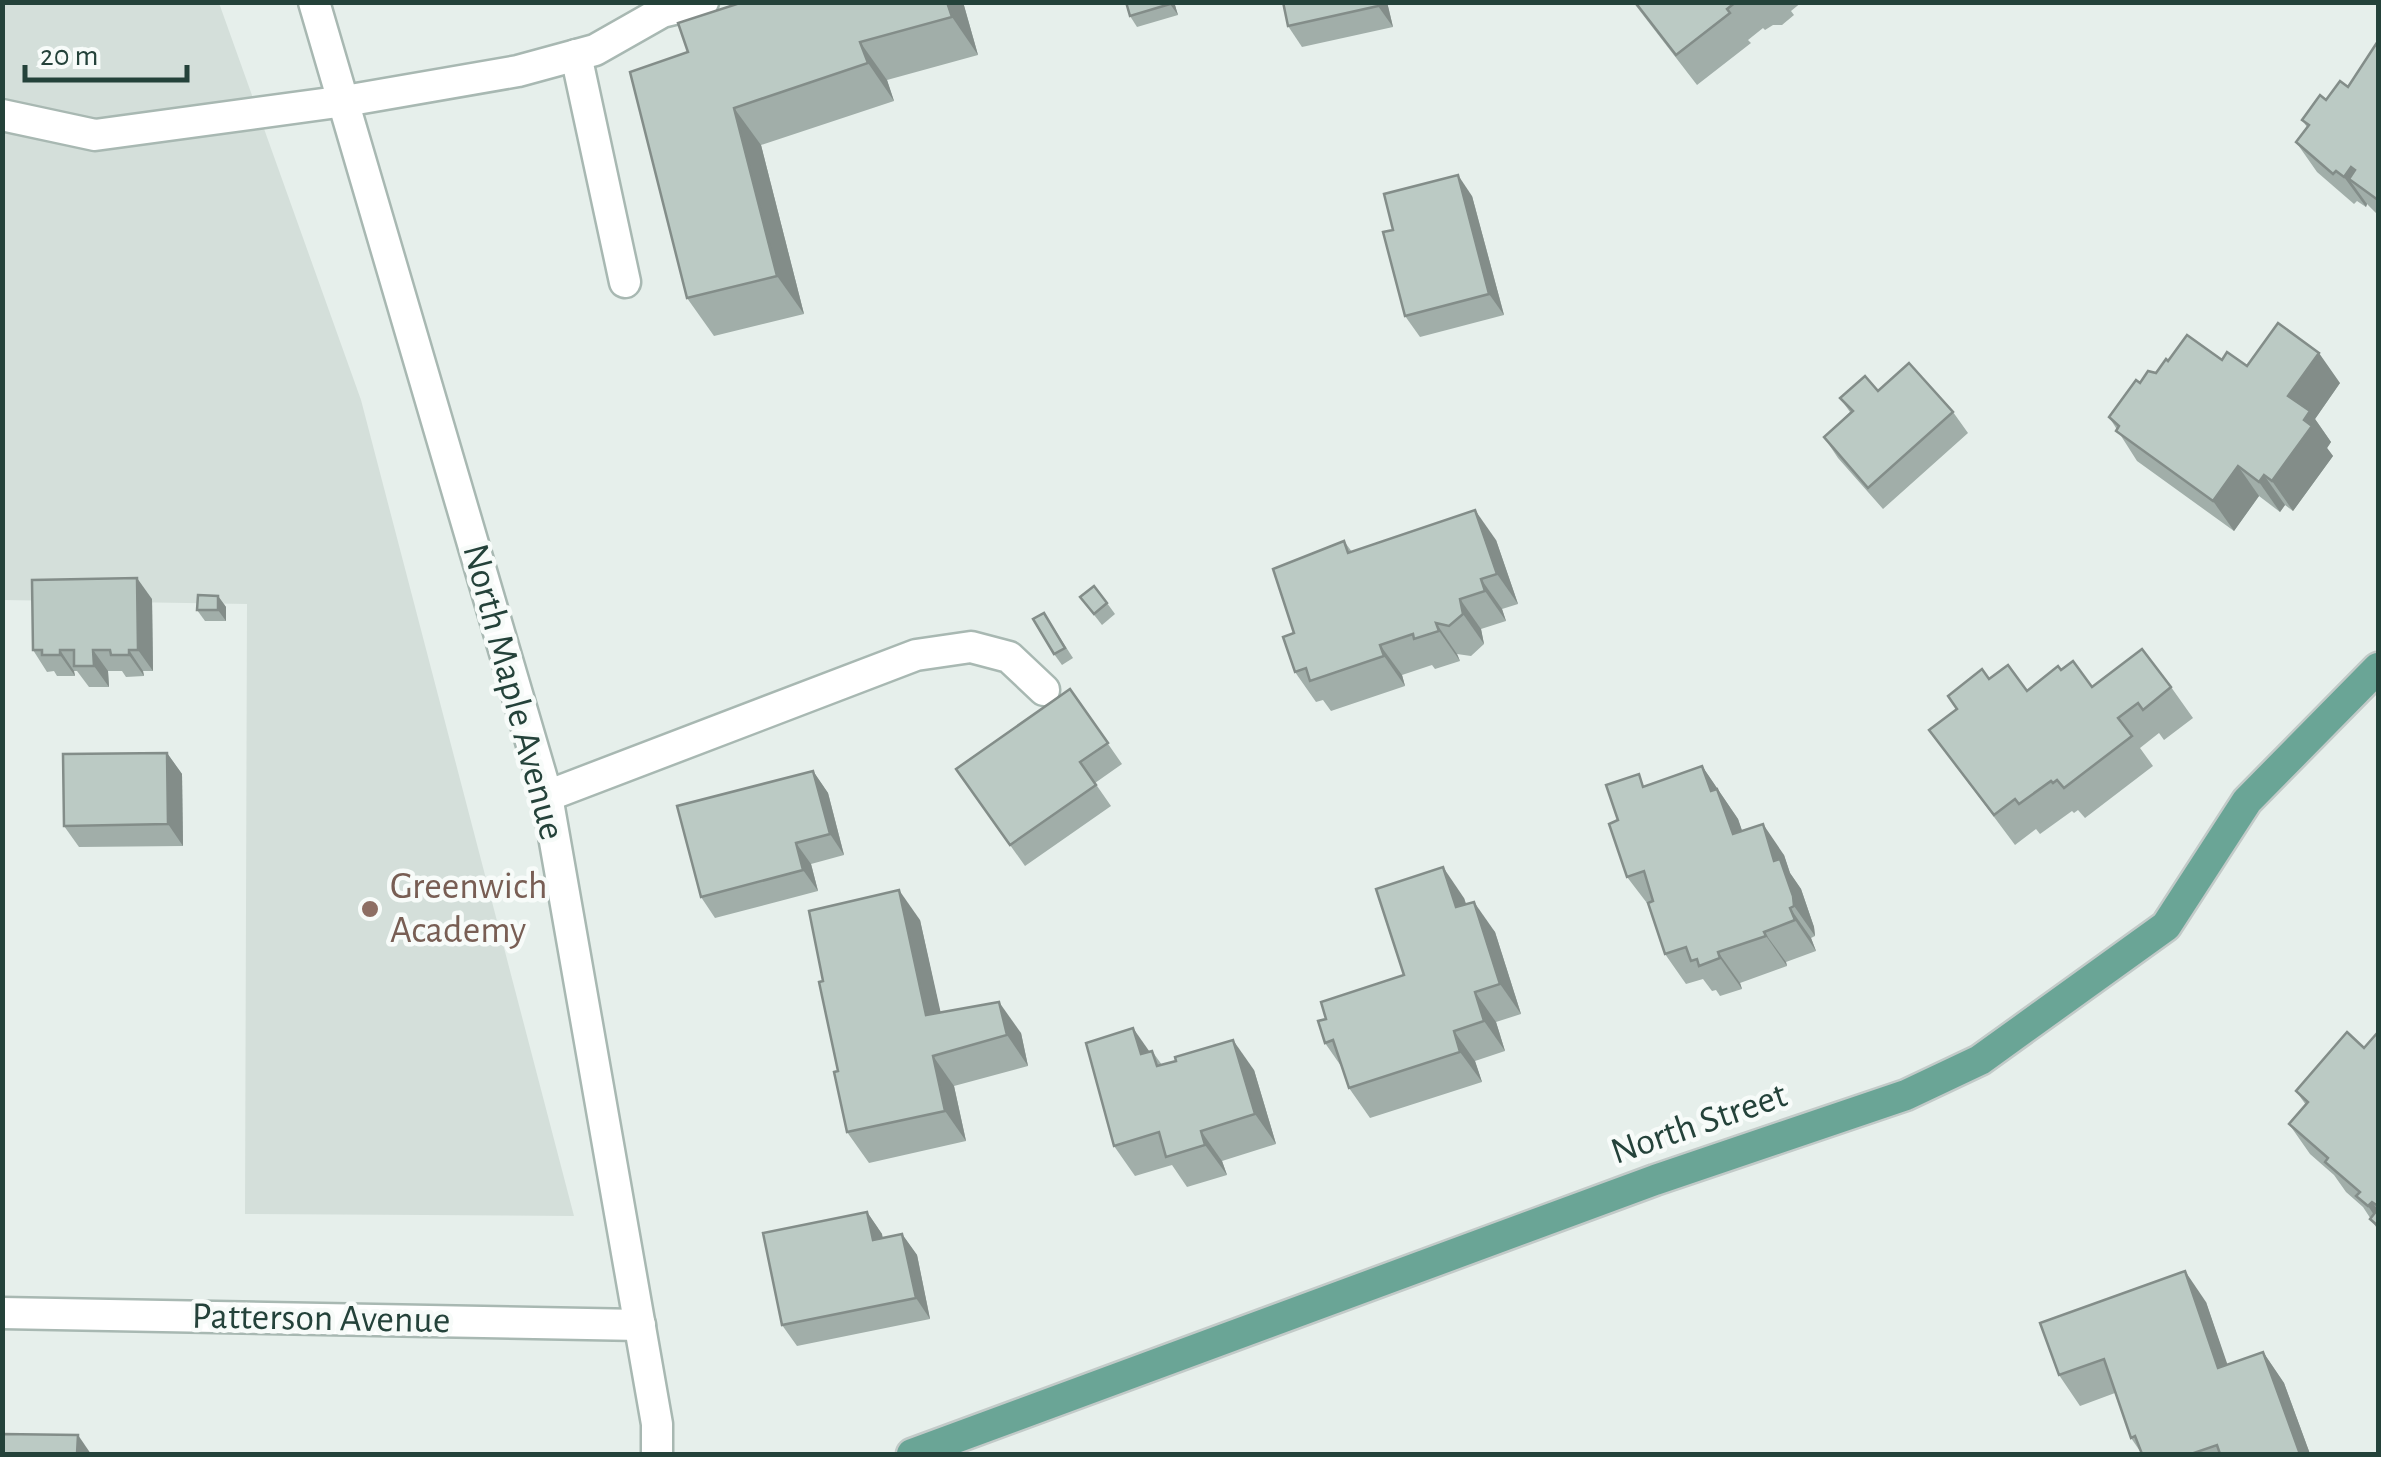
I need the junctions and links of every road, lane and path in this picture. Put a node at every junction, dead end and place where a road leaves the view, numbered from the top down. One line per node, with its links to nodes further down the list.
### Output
1 (314, 2): 4 (street, North Maple Avenue)
2 (703, 2): 3 (street)
3 (576, 55): 4 (street); 6 (street)
4 (344, 100): 5 (street); 9 (street, North Maple Avenue)
5 (2, 115)
6 (625, 282)
7 (2378, 668): 13 (main road, North Street)
8 (1044, 690): 9 (street)
9 (546, 796): 11 (street, North Maple Avenue)
10 (2, 1314): 11 (street, Patterson Avenue)
11 (640, 1326): 12 (street, North Maple Avenue)
12 (657, 1454)
13 (912, 1454)

